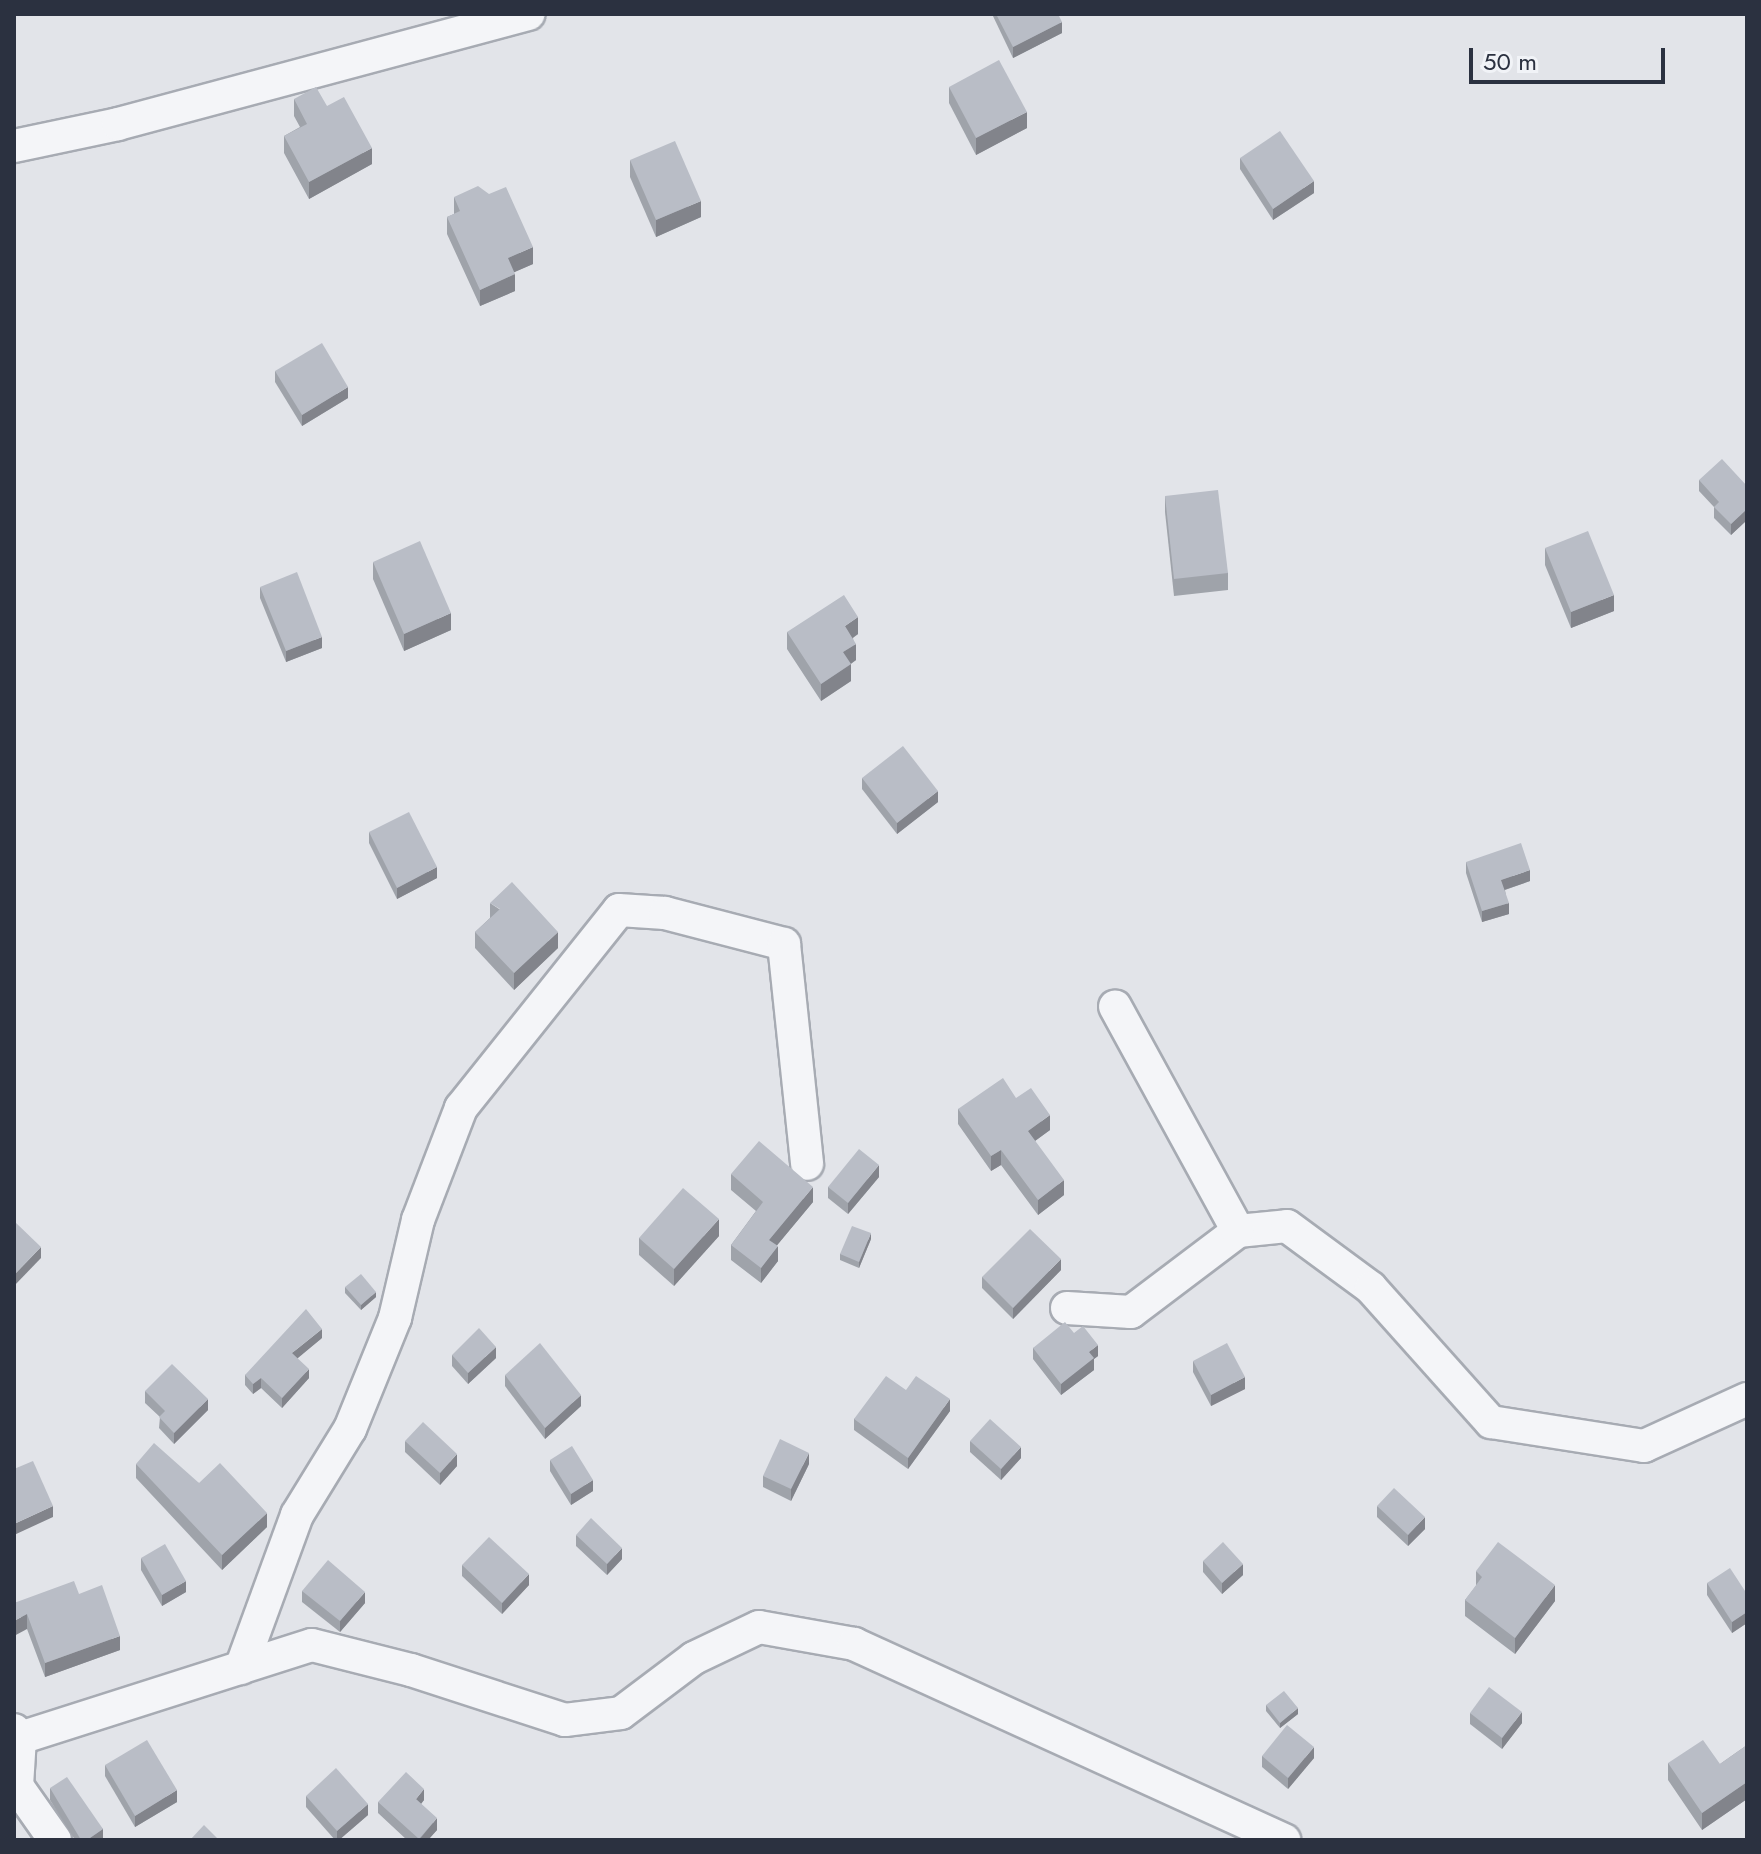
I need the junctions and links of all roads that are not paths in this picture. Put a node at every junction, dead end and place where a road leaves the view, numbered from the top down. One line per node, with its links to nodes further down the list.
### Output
1 (529, 14): 2 (street)
2 (14, 146)
3 (1115, 1006): 5 (street)
4 (807, 1164): 8 (street)
5 (1238, 1231): 6 (street); 7 (street)
6 (1067, 1308)
7 (1747, 1399)
8 (241, 1668): 9 (street); 12 (street)
9 (17, 1734): 10 (street)
10 (16, 1788): 11 (street)
11 (55, 1840)
12 (1285, 1840)

